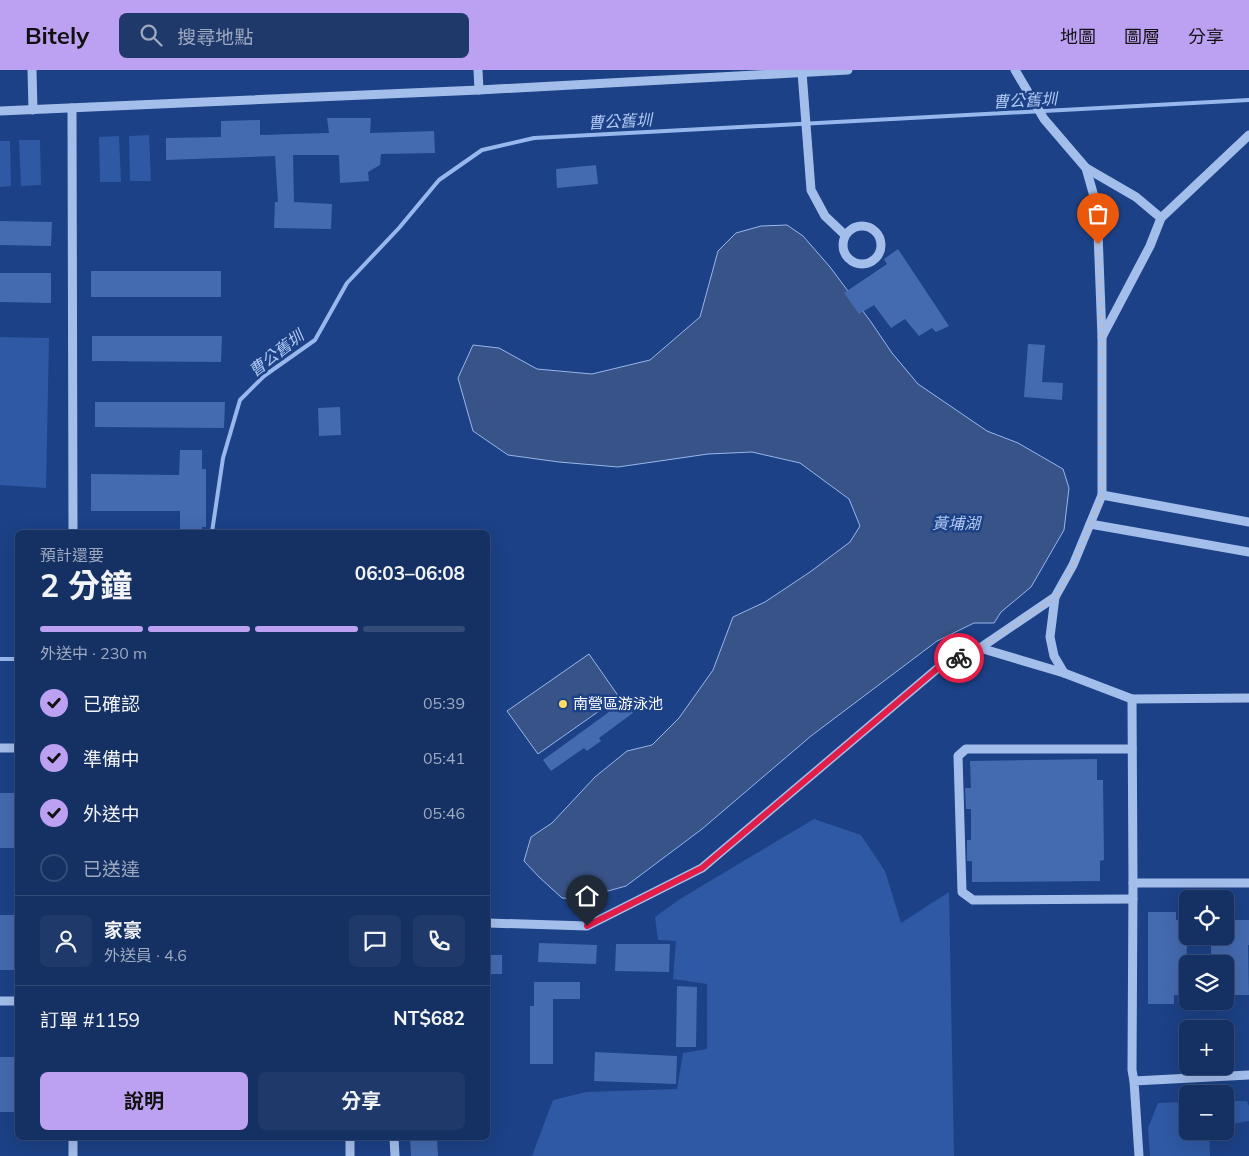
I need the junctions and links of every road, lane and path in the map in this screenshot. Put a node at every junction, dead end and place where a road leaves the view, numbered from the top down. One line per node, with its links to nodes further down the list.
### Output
1 (32, 70): 8 (street)
2 (478, 70): 6 (street)
3 (848, 70): 5 (street)
4 (1014, 70): 11 (street)
5 (802, 72): 6 (street); 13 (street)
6 (479, 90): 7 (street)
7 (72, 108): 8 (street); 18 (street)
8 (33, 110): 9 (street)
9 (0, 111)
10 (1249, 135): 12 (street)
11 (1086, 168): 12 (street); 14 (street)
12 (1161, 218): 14 (street)
13 (845, 235): 13 (street)
14 (1102, 337): 15 (street)
15 (1102, 496): 16 (street); 17 (street)
16 (1249, 522)
17 (1090, 524): 19 (street); 20 (street)
18 (72, 530)
19 (1249, 552)
20 (1056, 597): 21 (street); 22 (street)
21 (980, 648): 22 (street); 31 (street)
22 (1064, 673): 24 (street)
23 (1249, 698): 24 (street)
24 (1132, 699): 27 (street)
25 (0, 748): 26 (street)
26 (15, 748)
27 (1132, 749): 28 (street); 30 (street)
28 (1134, 883): 29 (street); 30 (street)
29 (1249, 883)
30 (1133, 899): 35 (street)
31 (490, 923)
32 (0, 1001): 33 (street)
33 (15, 1001)
34 (1249, 1075): 35 (street)
35 (1134, 1081): 42 (street)
36 (73, 1140): 39 (street)
37 (350, 1140): 40 (street)
38 (394, 1140): 41 (street)
39 (73, 1156)
40 (350, 1156)
41 (395, 1156)
42 (1139, 1156)

